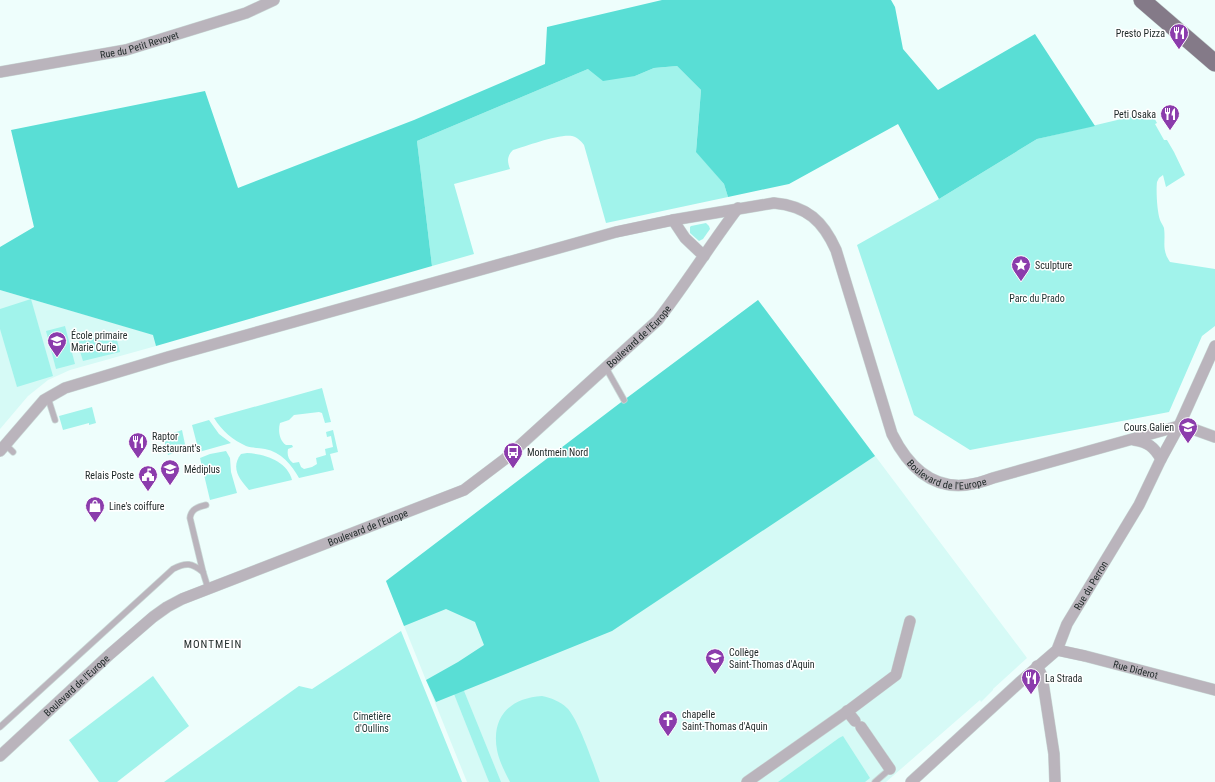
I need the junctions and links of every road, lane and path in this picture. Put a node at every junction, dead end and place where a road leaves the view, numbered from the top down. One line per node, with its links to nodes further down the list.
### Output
1 (274, 0): 4 (street, Rue du Petit Revoyet)
2 (1142, 0): 3 (main road)
3 (1215, 63)
4 (0, 72)
5 (738, 208): 6 (street, Boulevard de l'Europe); 7 (street, Boulevard de l'Europe); 15 (street, Boulevard de l'Europe)
6 (673, 220): 7 (street); 10 (street, Boulevard de l'Europe)
7 (704, 256): 9 (street, Boulevard de l'Europe)
8 (1215, 346): 13 (street, Rue du Perron)
9 (606, 368): 11 (lane); 20 (street, Boulevard de l'Europe)
10 (48, 398): 12 (lane); 16 (street, Boulevard de l'Europe)
11 (624, 400)
12 (54, 420)
13 (1179, 426): 14 (street); 15 (street, Boulevard de l'Europe); 17 (street, Rue du Perron)
14 (1215, 437)
15 (1131, 439): 17 (street)
16 (6, 449)
17 (1161, 459): 22 (street, Rue du Perron)
18 (206, 505): 19 (lane)
19 (203, 572): 20 (lane); 26 (lane)
20 (208, 588): 27 (street, Boulevard de l'Europe)
21 (910, 621): 25 (street)
22 (1057, 650): 23 (street); 24 (street, Rue Diderot)
23 (1037, 666): 31 (street); 32 (street)
24 (1215, 690)
25 (847, 711): 28 (street); 29 (street)
26 (0, 727)
27 (0, 756)
28 (890, 769): 30 (lane)
29 (747, 782)
30 (875, 782)
31 (911, 782)
32 (1055, 782)

